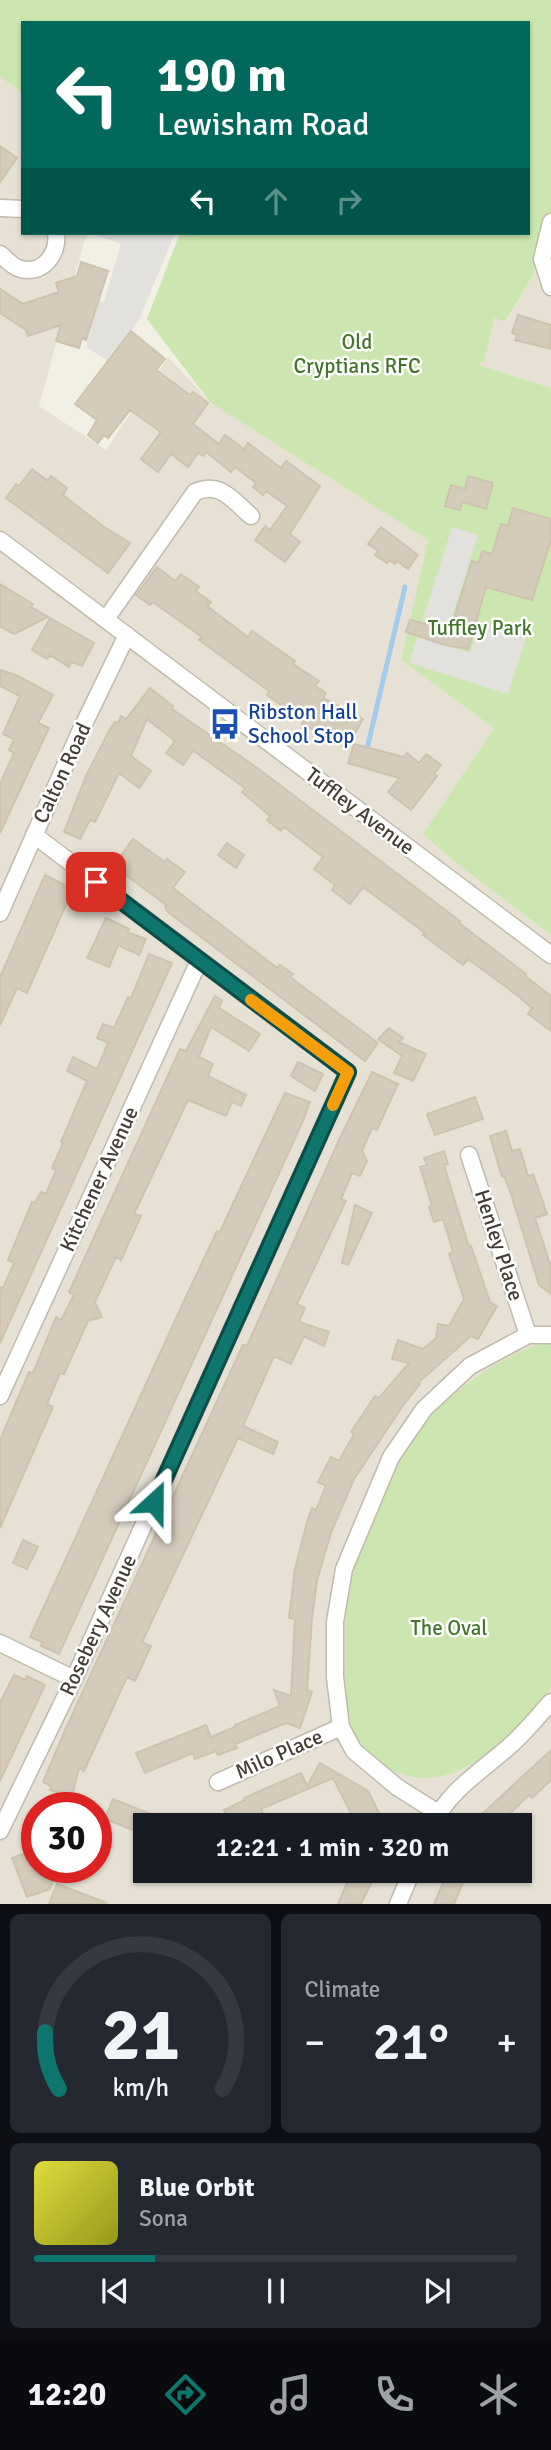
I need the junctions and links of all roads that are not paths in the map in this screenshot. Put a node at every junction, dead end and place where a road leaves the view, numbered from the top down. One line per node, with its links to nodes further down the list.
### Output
1 (0, 208): 2 (street)
2 (21, 209)
3 (551, 222): 6 (street)
4 (56, 235): 5 (street)
5 (0, 254)
6 (551, 287)
7 (251, 516): 9 (street)
8 (0, 540): 9 (street, Tuffley Avenue)
9 (106, 618): 10 (street, Tuffley Avenue)
10 (127, 635): 11 (street, Calton Road); 13 (street, Tuffley Avenue)
11 (34, 835): 12 (street, Calton Road); 14 (street)
12 (0, 913)
13 (551, 956)
14 (198, 961): 18 (street, Kitchener Avenue); 20 (street, Rosebery Avenue)
15 (469, 1155): 16 (street, Henley Place)
16 (528, 1335): 17 (street); 22 (street)
17 (551, 1335)
18 (0, 1396)
19 (0, 1643): 20 (street)
20 (74, 1679): 26 (street, Rosebery Avenue)
21 (551, 1702): 25 (street)
22 (341, 1727): 23 (street, Milo Place); 24 (street)
23 (218, 1782)
24 (428, 1813)
25 (440, 1813)
26 (0, 1831)
27 (407, 1883): 28 (street)
28 (398, 1904)

